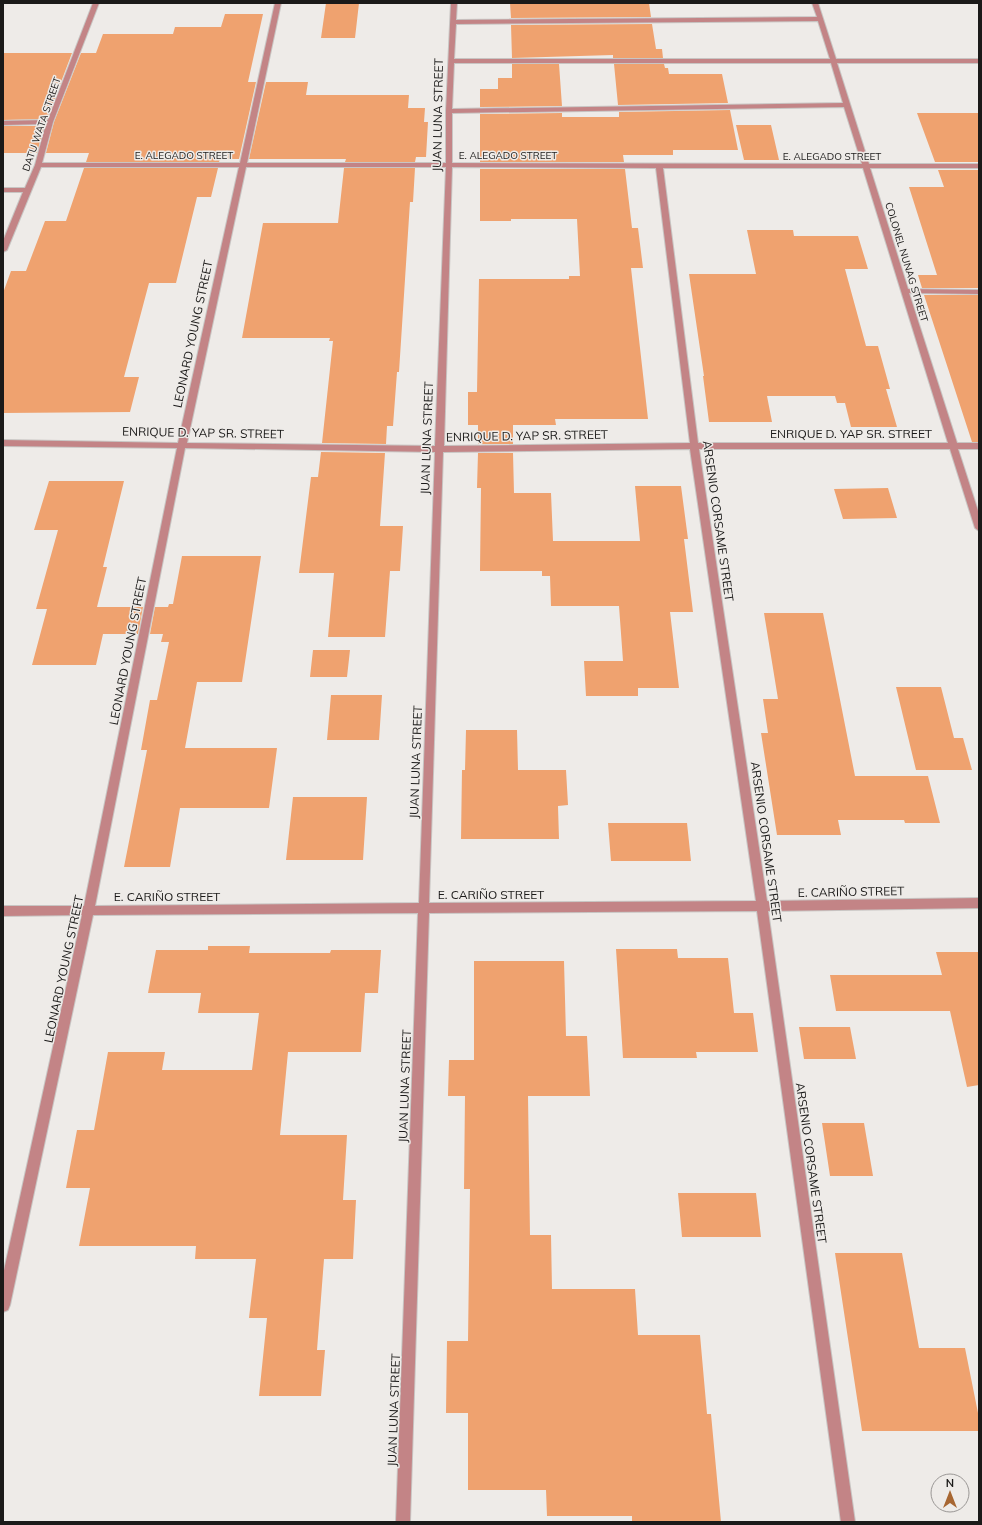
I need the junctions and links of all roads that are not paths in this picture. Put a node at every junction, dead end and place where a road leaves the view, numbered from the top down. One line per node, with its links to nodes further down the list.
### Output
1 (96, 3): 12 (street, DATU WATA STREET)
2 (278, 3): 15 (street, LEONARD YOUNG STREET)
3 (454, 3): 6 (street, JUAN LUNA STREET)
4 (815, 3): 5 (street, COLONEL NUNAG STREET)
5 (820, 19): 6 (street); 9 (street, COLONEL NUNAG STREET)
6 (452, 22): 7 (street, JUAN LUNA STREET)
7 (452, 61): 9 (street); 11 (street, JUAN LUNA STREET)
8 (979, 61): 9 (street)
9 (834, 62): 10 (street, COLONEL NUNAG STREET)
10 (848, 105): 11 (street); 18 (street, COLONEL NUNAG STREET)
11 (449, 111): 17 (street, JUAN LUNA STREET)
12 (50, 122): 13 (street); 14 (street, DATU WATA STREET)
13 (3, 123)
14 (38, 165): 15 (street, E. ALEGADO STREET); 21 (street, DATU WATA STREET)
15 (242, 165): 17 (street, E. ALEGADO STREET); 26 (street, LEONARD YOUNG STREET)
16 (659, 165): 17 (street, E. ALEGADO STREET); 18 (street, E. ALEGADO STREET); 27 (street, ARSENIO CORSAME STREET)
17 (449, 166): 30 (street, JUAN LUNA STREET)
18 (867, 166): 19 (street, E. ALEGADO STREET); 23 (street, COLONEL NUNAG STREET)
19 (979, 166)
20 (3, 190): 21 (street)
21 (28, 190): 22 (street, DATU WATA STREET)
22 (3, 250)
23 (904, 291): 24 (street); 28 (street, COLONEL NUNAG STREET)
24 (979, 292)
25 (3, 443): 26 (street, ENRIQUE D. YAP SR. STREET)
26 (182, 445): 30 (street, ENRIQUE D. YAP SR. STREET); 35 (street, LEONARD YOUNG STREET)
27 (694, 446): 28 (street, ENRIQUE D. YAP SR. STREET); 30 (street, ENRIQUE D. YAP SR. STREET); 33 (street, ARSENIO CORSAME STREET)
28 (954, 446): 29 (street, ENRIQUE D. YAP SR. STREET); 31 (street, COLONEL NUNAG STREET)
29 (979, 446)
30 (440, 449): 34 (street, JUAN LUNA STREET)
31 (979, 528)
32 (979, 903): 33 (street, E. CARIÑO STREET)
33 (762, 906): 34 (street, E. CARIÑO STREET); 39 (street, ARSENIO CORSAME STREET)
34 (425, 908): 35 (street, E. CARIÑO STREET); 38 (street, JUAN LUNA STREET)
35 (89, 910): 36 (street, E. CARIÑO STREET); 37 (street, LEONARD YOUNG STREET)
36 (3, 911)
37 (3, 1305)
38 (403, 1522)
39 (848, 1522)

